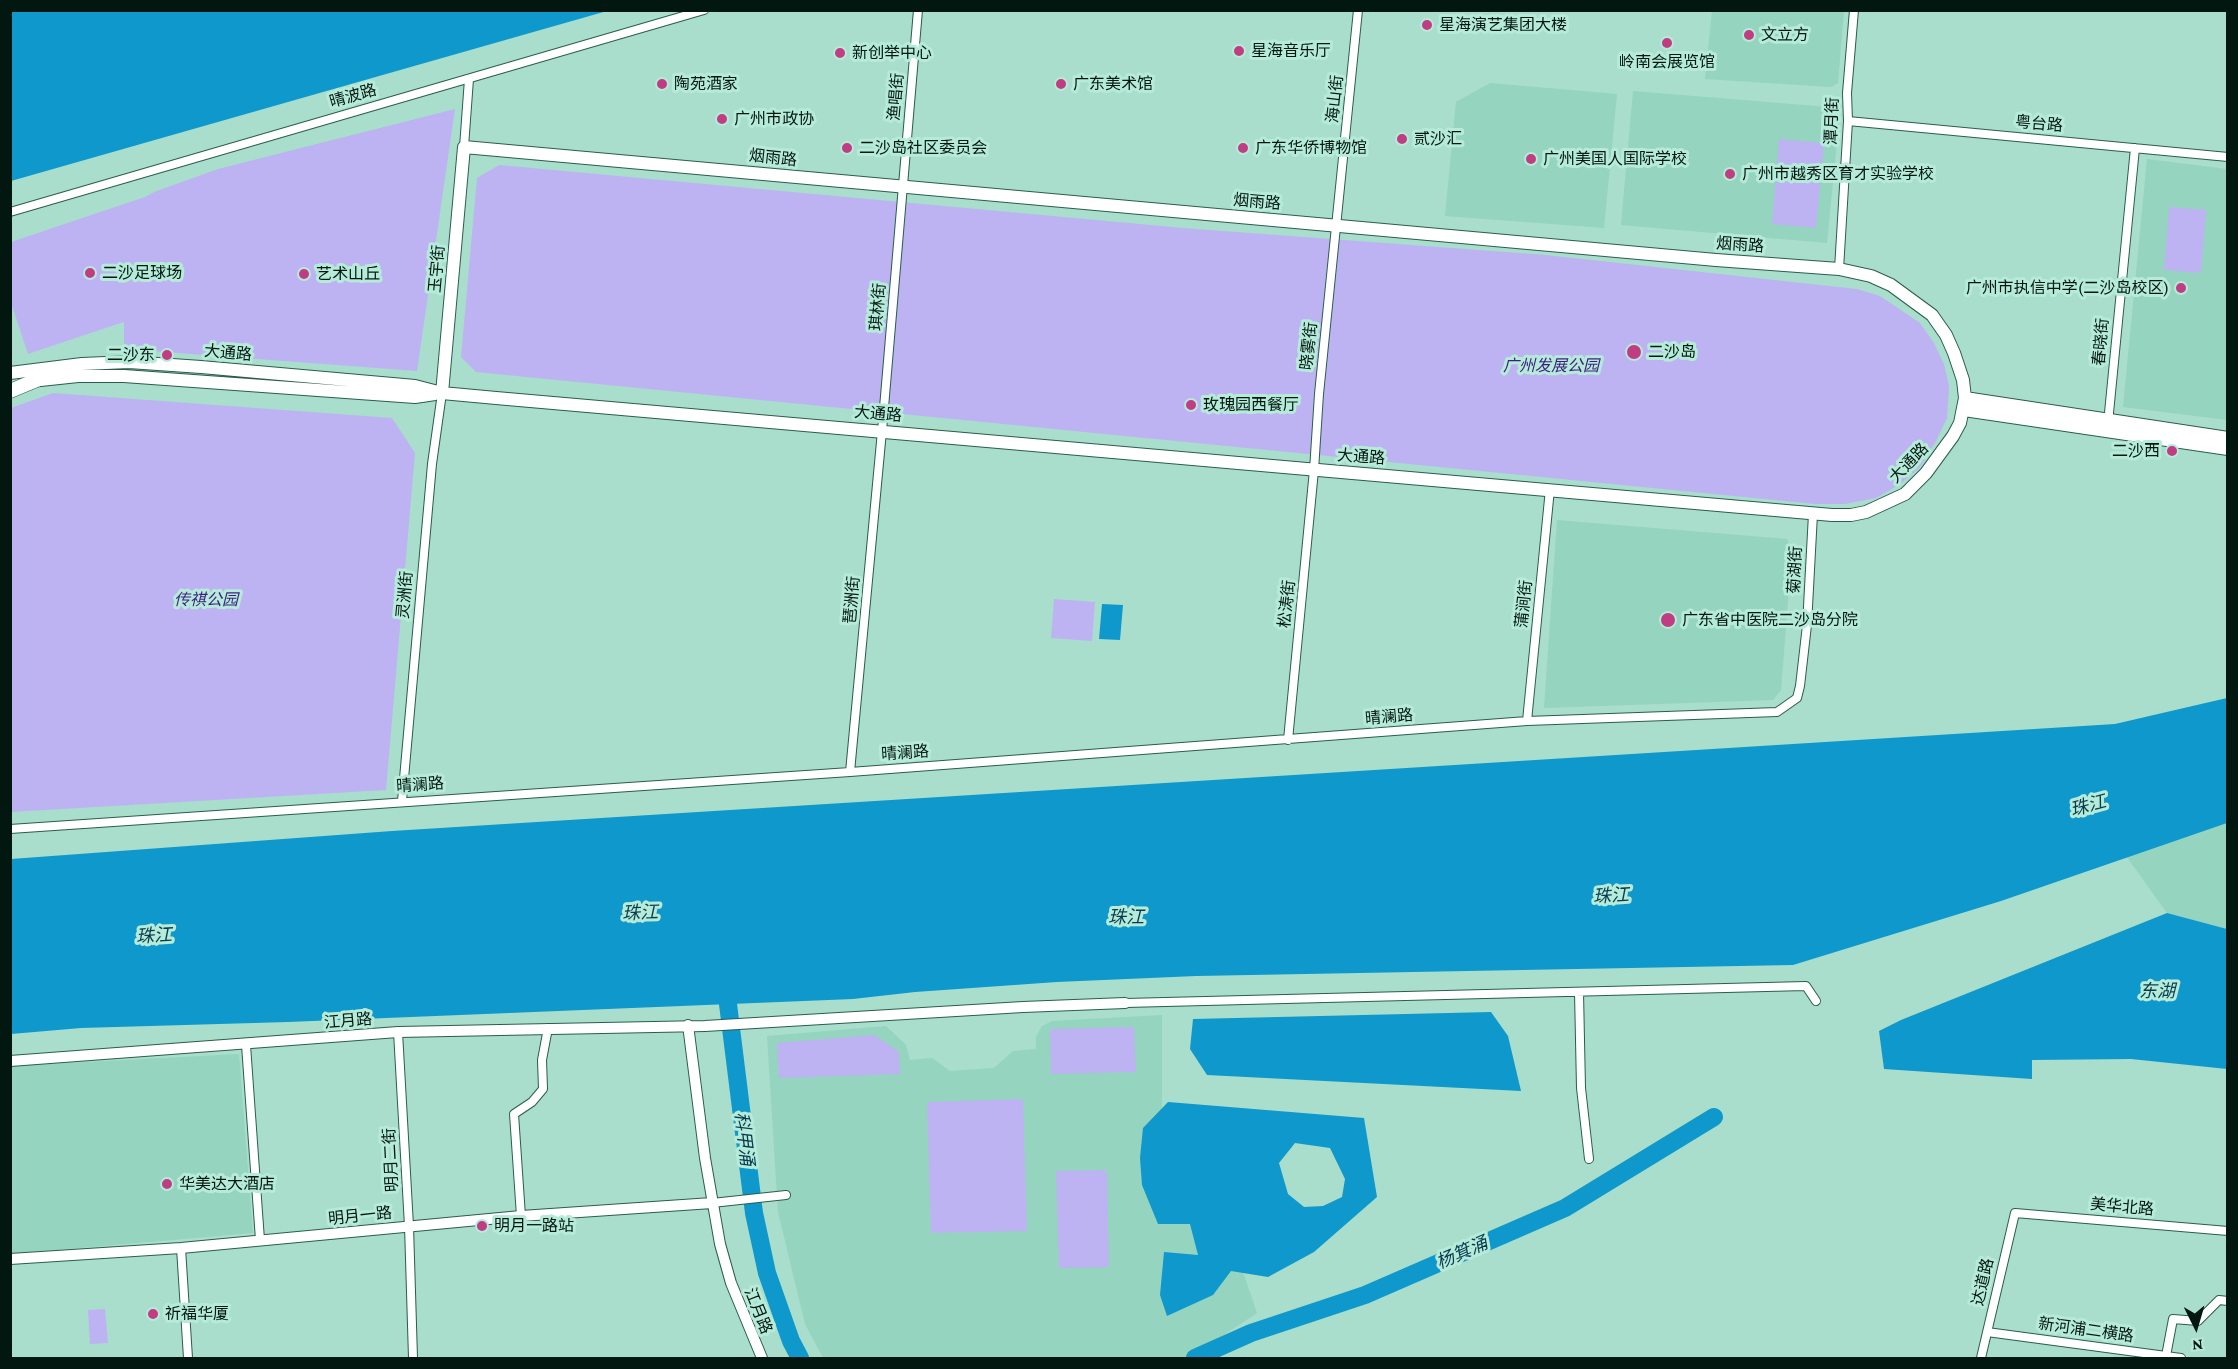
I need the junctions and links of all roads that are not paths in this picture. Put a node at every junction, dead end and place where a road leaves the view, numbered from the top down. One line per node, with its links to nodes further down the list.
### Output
1 (704, 10): 5 (street, 晴波路)
2 (918, 10): 10 (street, 渔唱街)
3 (1359, 10): 12 (street, 海山街)
4 (1854, 10): 6 (street, 潭月街)
5 (470, 79): 7 (street); 11 (street, 晴波路)
6 (1848, 121): 8 (street, 粤台路); 13 (street, 潭月街)
7 (464, 147): 10 (main road, 烟雨路); 18 (main road, 玉宇街)
8 (2135, 148): 9 (street, 粤台路); 20 (street, 春晓街)
9 (2228, 157)
10 (904, 186): 12 (main road, 烟雨路); 21 (street, 琪林街)
11 (10, 212)
12 (1336, 226): 13 (main road, 烟雨路); 24 (street, 晓雾街)
13 (1839, 269): 19 (main road, 烟雨路)
14 (10, 373): 18 (main road, 大通路)
15 (39, 379): 16 (main road, 大通路); 17 (highway); 18 (main road, 大通路)
16 (10, 386)
17 (10, 391)
18 (442, 393): 21 (main road, 大通路); 31 (street, 灵洲街)
19 (1965, 404): 20 (main road); 26 (main road, 大通路)
20 (2108, 426): 22 (main road); 23 (main road)
21 (882, 431): 24 (main road, 大通路); 30 (street, 琶洲街)
22 (2228, 438)
23 (2228, 449)
24 (1314, 470): 25 (main road, 大通路); 29 (street, 松涛街)
25 (1550, 489): 26 (main road, 大通路); 28 (street, 蒲涧街)
26 (1813, 514): 27 (street, 菊湖街)
27 (1797, 699): 28 (street, 晴澜路)
28 (1527, 721): 29 (street, 晴澜路)
29 (1288, 740): 30 (street, 晴澜路)
30 (850, 772): 31 (street, 晴澜路)
31 (402, 801): 32 (street, 晴澜路)
32 (10, 829)
33 (1579, 992): 34 (street); 35 (street); 41 (street)
34 (1816, 1001)
35 (1125, 1003): 36 (street, 江月路)
36 (688, 1025): 37 (street, 江月路); 43 (street, 江月路)
37 (548, 1028): 38 (street, 江月路); 45 (street)
38 (398, 1032): 39 (street, 江月路); 46 (street, 明月二街)
39 (246, 1044): 40 (street, 江月路); 48 (street)
40 (10, 1061)
41 (1589, 1159)
42 (786, 1195): 43 (street)
43 (712, 1203): 45 (street, 明月一路); 56 (street, 江月路)
44 (2014, 1213): 47 (street, 美华北路); 52 (street, 达道路)
45 (521, 1216): 46 (street, 明月一路)
46 (409, 1226): 48 (street, 明月一路); 55 (street, 明月二街)
47 (2228, 1231)
48 (260, 1240): 49 (street, 明月一路)
49 (181, 1248): 50 (street, 明月一路); 54 (street)
50 (10, 1259)
51 (2228, 1301): 53 (street)
52 (1987, 1332): 53 (street, 新河浦二横路); 57 (street, 达道路)
53 (2166, 1356): 58 (street, 新河浦二横路)
54 (188, 1359)
55 (413, 1359)
56 (762, 1359)
57 (1981, 1359)
58 (2181, 1359)

